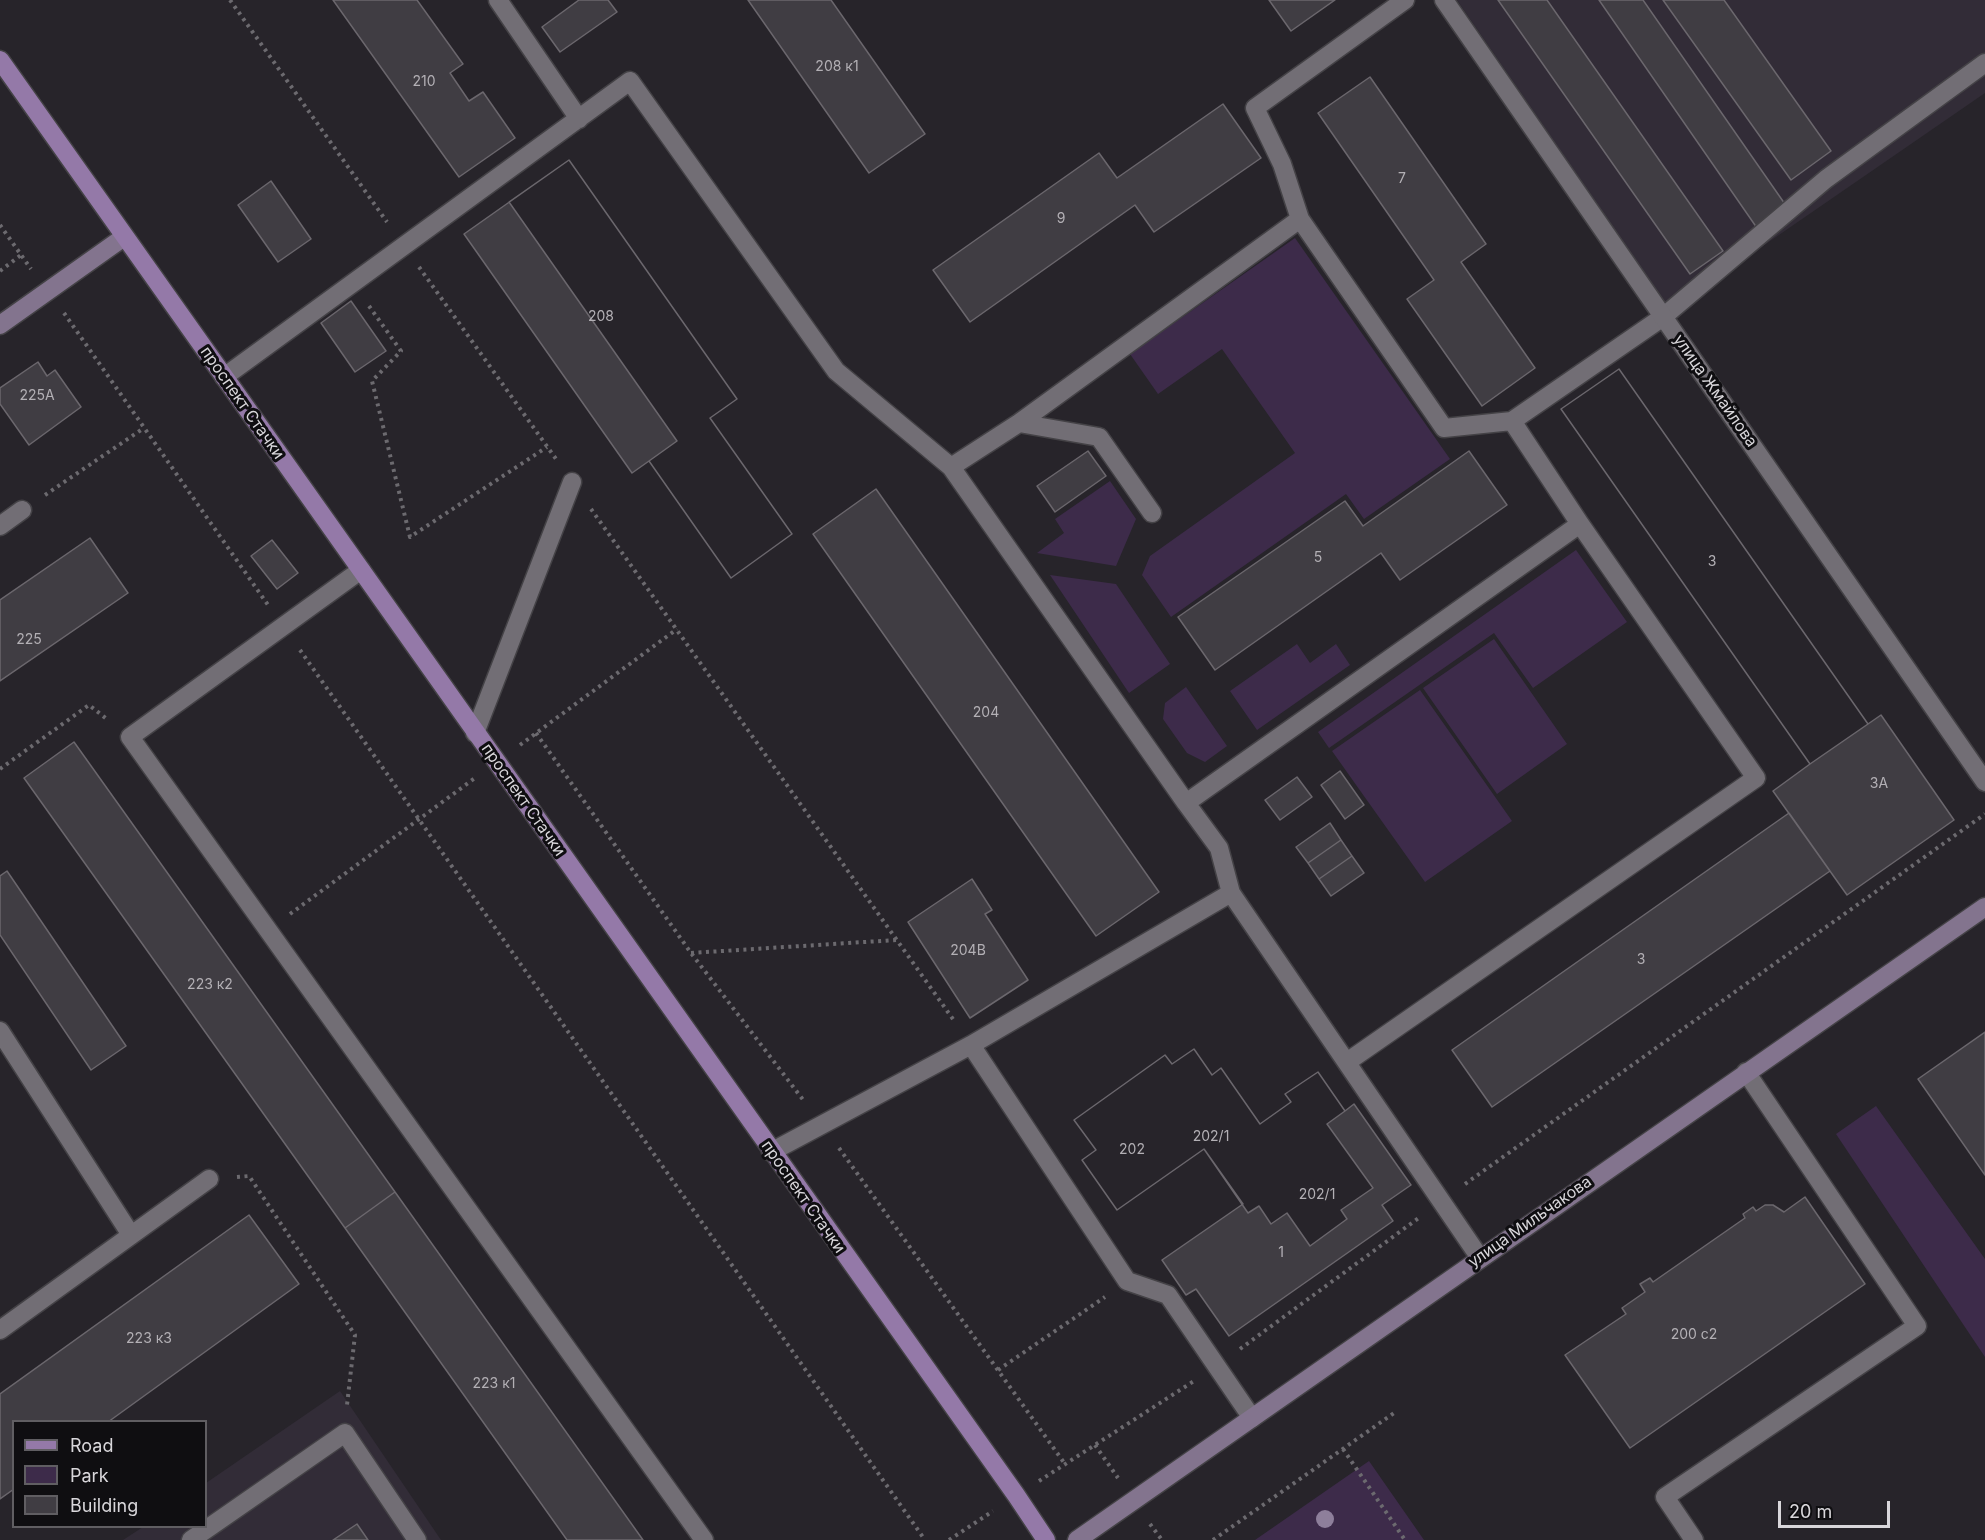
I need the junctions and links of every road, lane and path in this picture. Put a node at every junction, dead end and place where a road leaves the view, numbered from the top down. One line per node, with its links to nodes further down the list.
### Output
1 (230, 0): 11 (path)
2 (498, 0): 7 (street)
3 (1405, 0): 8 (street)
4 (1444, 0): 16 (street, улица Жмайлова)
5 (0, 60): 10 (main road, проспект Стачки)
6 (1985, 63): 16 (street)
7 (579, 119): 11 (street); 23 (street)
8 (1300, 219): 19 (street); 20 (street)
9 (0, 225): 12 (path)
10 (124, 237): 15 (street); 18 (main road, проспект Стачки)
11 (404, 246): 14 (street); 22 (path)
12 (21, 255): 13 (path); 15 (path)
13 (0, 271)
14 (353, 283): 18 (street); 22 (path)
15 (48, 291): 17 (street); 21 (path)
16 (1664, 317): 19 (street); 37 (street, улица Жмайлова)
17 (0, 326)
18 (224, 377): 29 (main road, проспект Стачки)
19 (1512, 422): 27 (street)
20 (1019, 423): 23 (street); 26 (street)
21 (144, 428): 25 (path); 30 (path)
22 (547, 447): 24 (path)
23 (951, 467): 38 (street)
24 (572, 482): 31 (path); 32 (street)
25 (22, 510): 28 (street)
26 (1152, 513)
27 (1580, 524): 38 (street); 48 (street)
28 (0, 526)
29 (361, 570): 30 (street); 32 (main road, проспект Стачки)
30 (283, 626): 34 (street); 40 (path)
31 (676, 629): 33 (path); 44 (path)
32 (475, 733): 35 (main road, проспект Стачки)
33 (536, 733): 35 (path); 45 (path)
34 (130, 737): 36 (path); 43 (street)
35 (496, 763): 40 (path); 51 (main road, проспект Стачки)
36 (0, 769)
37 (1985, 782)
38 (1186, 803): 41 (street)
39 (1985, 814): 53 (path)
40 (418, 820): 43 (path); 69 (path)
41 (1231, 893): 47 (street); 48 (street)
42 (1985, 906): 49 (street, улица Мильчакова)
43 (268, 930): 68 (street)
44 (897, 940): 45 (path); 47 (path)
45 (691, 953): 50 (path)
46 (0, 1031): 54 (street)
47 (971, 1045): 50 (street); 56 (street)
48 (1347, 1062): 53 (street)
49 (1746, 1072): 55 (street, улица Мильчакова); 75 (street)
50 (822, 1125): 51 (street); 59 (path)
51 (771, 1152): 65 (main road, проспект Стачки)
52 (209, 1179): 54 (street); 62 (path)
53 (1442, 1201): 55 (street); 58 (path)
54 (131, 1235): 57 (street)
55 (1480, 1257): 61 (street, улица Мильчакова)
56 (1127, 1281): 58 (street); 59 (path)
57 (0, 1330)
58 (1217, 1366): 61 (street); 64 (path)
59 (998, 1370): 64 (path)
60 (1394, 1413): 63 (path)
61 (1252, 1418): 72 (street, улица Мильчакова)
62 (345, 1433): 66 (street); 67 (street)
63 (1343, 1449): 73 (path); 74 (path)
64 (1065, 1464): 65 (path)
65 (1016, 1495): 70 (path); 71 (main road, проспект Стачки)
66 (191, 1540)
67 (417, 1540)
68 (704, 1540)
69 (925, 1540)
70 (949, 1540)
71 (1046, 1540)
72 (1077, 1540)
73 (1213, 1540)
74 (1405, 1540)
75 (1694, 1540)

